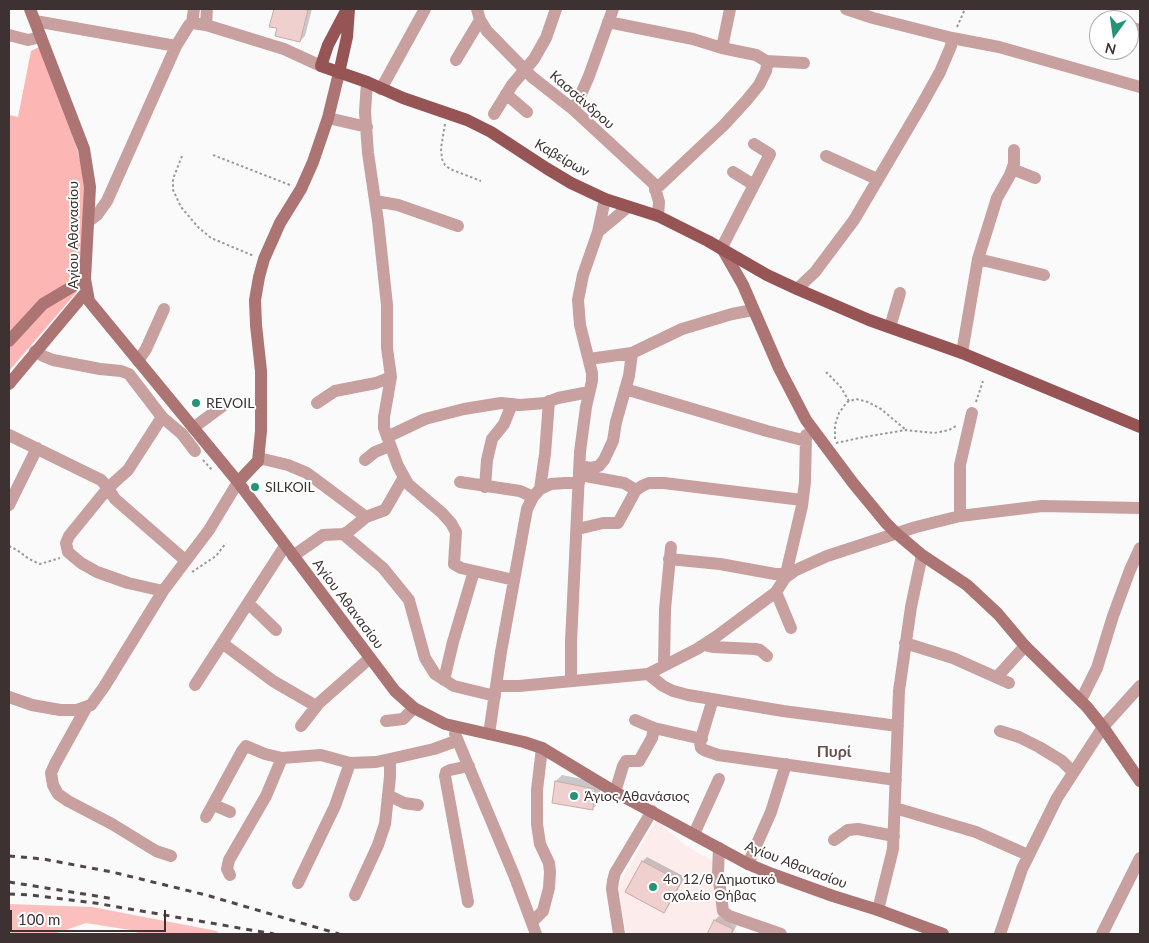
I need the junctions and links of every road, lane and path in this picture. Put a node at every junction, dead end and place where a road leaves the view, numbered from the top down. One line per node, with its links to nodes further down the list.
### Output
1 (194, 9): 13 (street)
2 (207, 9): 14 (street)
3 (348, 9): 23 (main road); 25 (main road)
4 (425, 9): 28 (street)
5 (556, 9): 24 (street)
6 (613, 9): 12 (street)
7 (730, 9): 19 (street)
8 (846, 9): 17 (street)
9 (965, 9): 17 (path)
10 (478, 14): 20 (street); 24 (street, Κασσάνδρου)
11 (33, 15): 16 (main road, Αγίου Αθανασίου); 18 (street)
12 (608, 22): 19 (street); 30 (street)
13 (192, 23): 14 (street); 18 (street)
14 (206, 25): 23 (street)
15 (9, 35): 16 (street)
16 (41, 37): 53 (main road, Αγίου Αθανασίου)
17 (952, 38): 27 (street); 44 (street)
18 (176, 46): 53 (street)
19 (722, 48): 21 (street)
20 (456, 60)
21 (766, 61): 22 (street); 48 (street)
22 (804, 63)
23 (321, 66): 25 (main road, Καβείρων)
24 (524, 69): 29 (street); 30 (street, Κασσάνδρου)
25 (339, 73): 26 (main road, Καβείρων); 34 (main road)
26 (367, 82): 28 (main road, Καβείρων); 35 (street)
27 (1140, 87)
28 (381, 89): 32 (main road, Καβείρων)
29 (506, 94): 31 (street); 33 (street)
30 (574, 110): 48 (street, Κασσάνδρου)
31 (527, 112)
32 (448, 113): 45 (path); 49 (main road, Καβείρων)
33 (494, 114)
34 (328, 118): 35 (street); 47 (main road)
35 (367, 127): 50 (street)
36 (754, 144): 46 (street)
37 (1014, 150): 41 (street)
38 (213, 155): 47 (path)
39 (182, 156): 57 (path)
40 (826, 156): 44 (street)
41 (1012, 169): 43 (street); 58 (street)
42 (733, 172): 46 (street)
43 (1035, 178)
44 (877, 179): 61 (street)
45 (482, 181)
46 (754, 186): 56 (street)
47 (301, 189): 57 (main road)
48 (655, 190): 52 (street)
49 (605, 199): 51 (main road, Καβείρων); 55 (street)
50 (375, 201): 54 (street); 73 (street)
51 (628, 207): 52 (main road, Καβείρων); 55 (street)
52 (658, 216): 56 (main road, Καβείρων)
53 (89, 222): 60 (main road, Αγίου Αθανασίου)
54 (458, 226)
55 (598, 232): 70 (street)
56 (722, 249): 61 (main road, Καβείρων); 64 (main road)
57 (264, 259): 95 (main road)
58 (978, 259): 59 (street); 69 (street)
59 (1044, 275)
60 (85, 286): 66 (main road); 67 (main road); 71 (main road, Αγίου Αθανασίου)
61 (797, 290): 65 (main road, Καβείρων)
62 (900, 293): 65 (street)
63 (164, 309): 71 (street)
64 (753, 310): 68 (street); 85 (main road)
65 (890, 327): 69 (main road, Καβείρων)
66 (9, 341)
67 (36, 351): 75 (main road); 84 (street)
68 (632, 353): 70 (street); 76 (street)
69 (962, 353): 86 (main road, Καβείρων)
70 (589, 359): 77 (street)
71 (138, 361): 87 (main road, Αγίου Αθανασίου)
72 (826, 372): 79 (path)
73 (391, 377): 80 (street); 91 (street)
74 (983, 381): 83 (path)
75 (9, 384)
76 (625, 389): 90 (street); 96 (street)
77 (589, 392): 78 (street); 96 (street)
78 (549, 401): 81 (street); 103 (street)
79 (849, 401): 88 (path); 88 (path)
80 (317, 403)
81 (512, 404): 91 (street); 100 (street)
82 (224, 405): 87 (street)
83 (972, 413): 88 (path); 107 (street)
84 (162, 417): 93 (street); 101 (street)
85 (806, 420): 90 (street); 111 (main road)
86 (1140, 427)
87 (193, 428): 98 (main road, Αγίου Αθανασίου)
88 (906, 430)
89 (9, 435): 92 (street)
90 (806, 441): 104 (street)
91 (389, 442): 94 (street); 97 (street)
92 (37, 448): 101 (street); 105 (street)
93 (195, 451)
94 (365, 460)
95 (258, 461): 98 (main road); 108 (street)
96 (580, 475): 102 (street); 103 (street); 109 (street)
97 (404, 477): 108 (street); 119 (street)
98 (238, 482): 115 (main road, Αγίου Αθανασίου); 118 (street)
99 (460, 482): 100 (street)
100 (485, 487): 103 (street)
101 (108, 488): 116 (street); 118 (street)
102 (636, 490): 104 (street); 109 (street)
103 (537, 493): 121 (street)
104 (802, 500): 120 (street)
105 (9, 505)
106 (1140, 508): 107 (street)
107 (960, 516): 111 (street)
108 (366, 517): 110 (street)
109 (578, 529): 137 (street)
110 (344, 534): 115 (street); 136 (street)
111 (896, 534): 117 (main road); 120 (street)
112 (226, 543): 118 (path)
113 (9, 546): 116 (path)
114 (1140, 548): 144 (street)
115 (289, 551): 124 (street); 132 (main road, Αγίου Αθανασίου)
116 (68, 552): 122 (street)
117 (922, 555): 128 (street); 130 (main road)
118 (181, 565): 122 (street)
119 (474, 571): 121 (street); 136 (street)
120 (785, 576): 123 (street); 133 (street)
121 (514, 580): 141 (street)
122 (163, 591): 146 (street)
123 (776, 592): 125 (street); 129 (street)
124 (248, 603): 126 (street); 127 (street)
125 (791, 628)
126 (276, 630)
127 (222, 643): 139 (street); 145 (street)
128 (905, 644): 135 (street); 151 (street)
129 (704, 645): 131 (street); 133 (street)
130 (1025, 646): 135 (street); 144 (main road)
131 (767, 656)
132 (370, 658): 145 (street); 147 (main road, Αγίου Αθανασίου)
133 (664, 666): 134 (street)
134 (648, 674): 137 (street); 143 (street)
135 (997, 677): 138 (street)
136 (444, 680): 141 (street)
137 (571, 681): 141 (street)
138 (1009, 683)
139 (195, 685)
140 (1140, 686): 153 (street)
141 (495, 691): 156 (street)
142 (9, 697): 146 (street)
143 (713, 699): 151 (street); 157 (street)
144 (1080, 700): 153 (main road)
145 (316, 706): 150 (street)
146 (86, 708): 182 (street)
147 (414, 708): 149 (street); 152 (main road, Αγίου Αθανασίου)
148 (635, 720): 154 (street)
149 (386, 722)
150 (301, 726)
151 (898, 726): 167 (street)
152 (453, 727): 156 (main road, Αγίου Αθανασίου); 158 (street)
153 (1103, 727): 165 (street); 168 (main road)
154 (654, 728): 157 (street); 169 (street)
155 (1000, 731): 165 (street)
156 (489, 734): 159 (main road, Αγίου Αθανασίου)
157 (702, 739): 163 (street)
158 (456, 740): 161 (street); 164 (street)
159 (542, 748): 169 (main road, Αγίου Αθανασίου); 190 (street)
160 (282, 758): 162 (street); 171 (street); 185 (street)
161 (390, 759): 162 (street); 170 (street)
162 (350, 763): 186 (street)
163 (786, 764): 167 (street); 184 (street)
164 (469, 766): 188 (street); 190 (street)
165 (1073, 772): 181 (street)
166 (718, 779): 177 (street)
167 (896, 780): 173 (street)
168 (1140, 781)
169 (615, 792): 174 (main road, Αγίου Αθανασίου)
170 (388, 795): 172 (street); 187 (street)
171 (214, 805): 175 (street); 176 (street)
172 (418, 805)
173 (895, 808): 178 (street); 181 (street)
174 (652, 811): 177 (main road, Αγίου Αθανασίου); 191 (street)
175 (230, 812)
176 (206, 817)
177 (694, 834): 180 (main road, Αγίου Αθανασίου)
178 (894, 836): 179 (street); 189 (street)
179 (834, 840)
180 (719, 848): 184 (main road, Αγίου Αθανασίου); 192 (street)
181 (1028, 855): 194 (street)
182 (172, 856)
183 (1140, 858): 195 (street)
184 (748, 864): 189 (main road, Αγίου Αθανασίου)
185 (230, 875)
186 (298, 883)
187 (355, 895)
188 (468, 902)
189 (878, 910): 193 (main road, Αγίου Αθανασίου)
190 (534, 928)
191 (619, 934)
192 (782, 934)
193 (943, 934)
194 (1000, 934)
195 (1102, 934)

